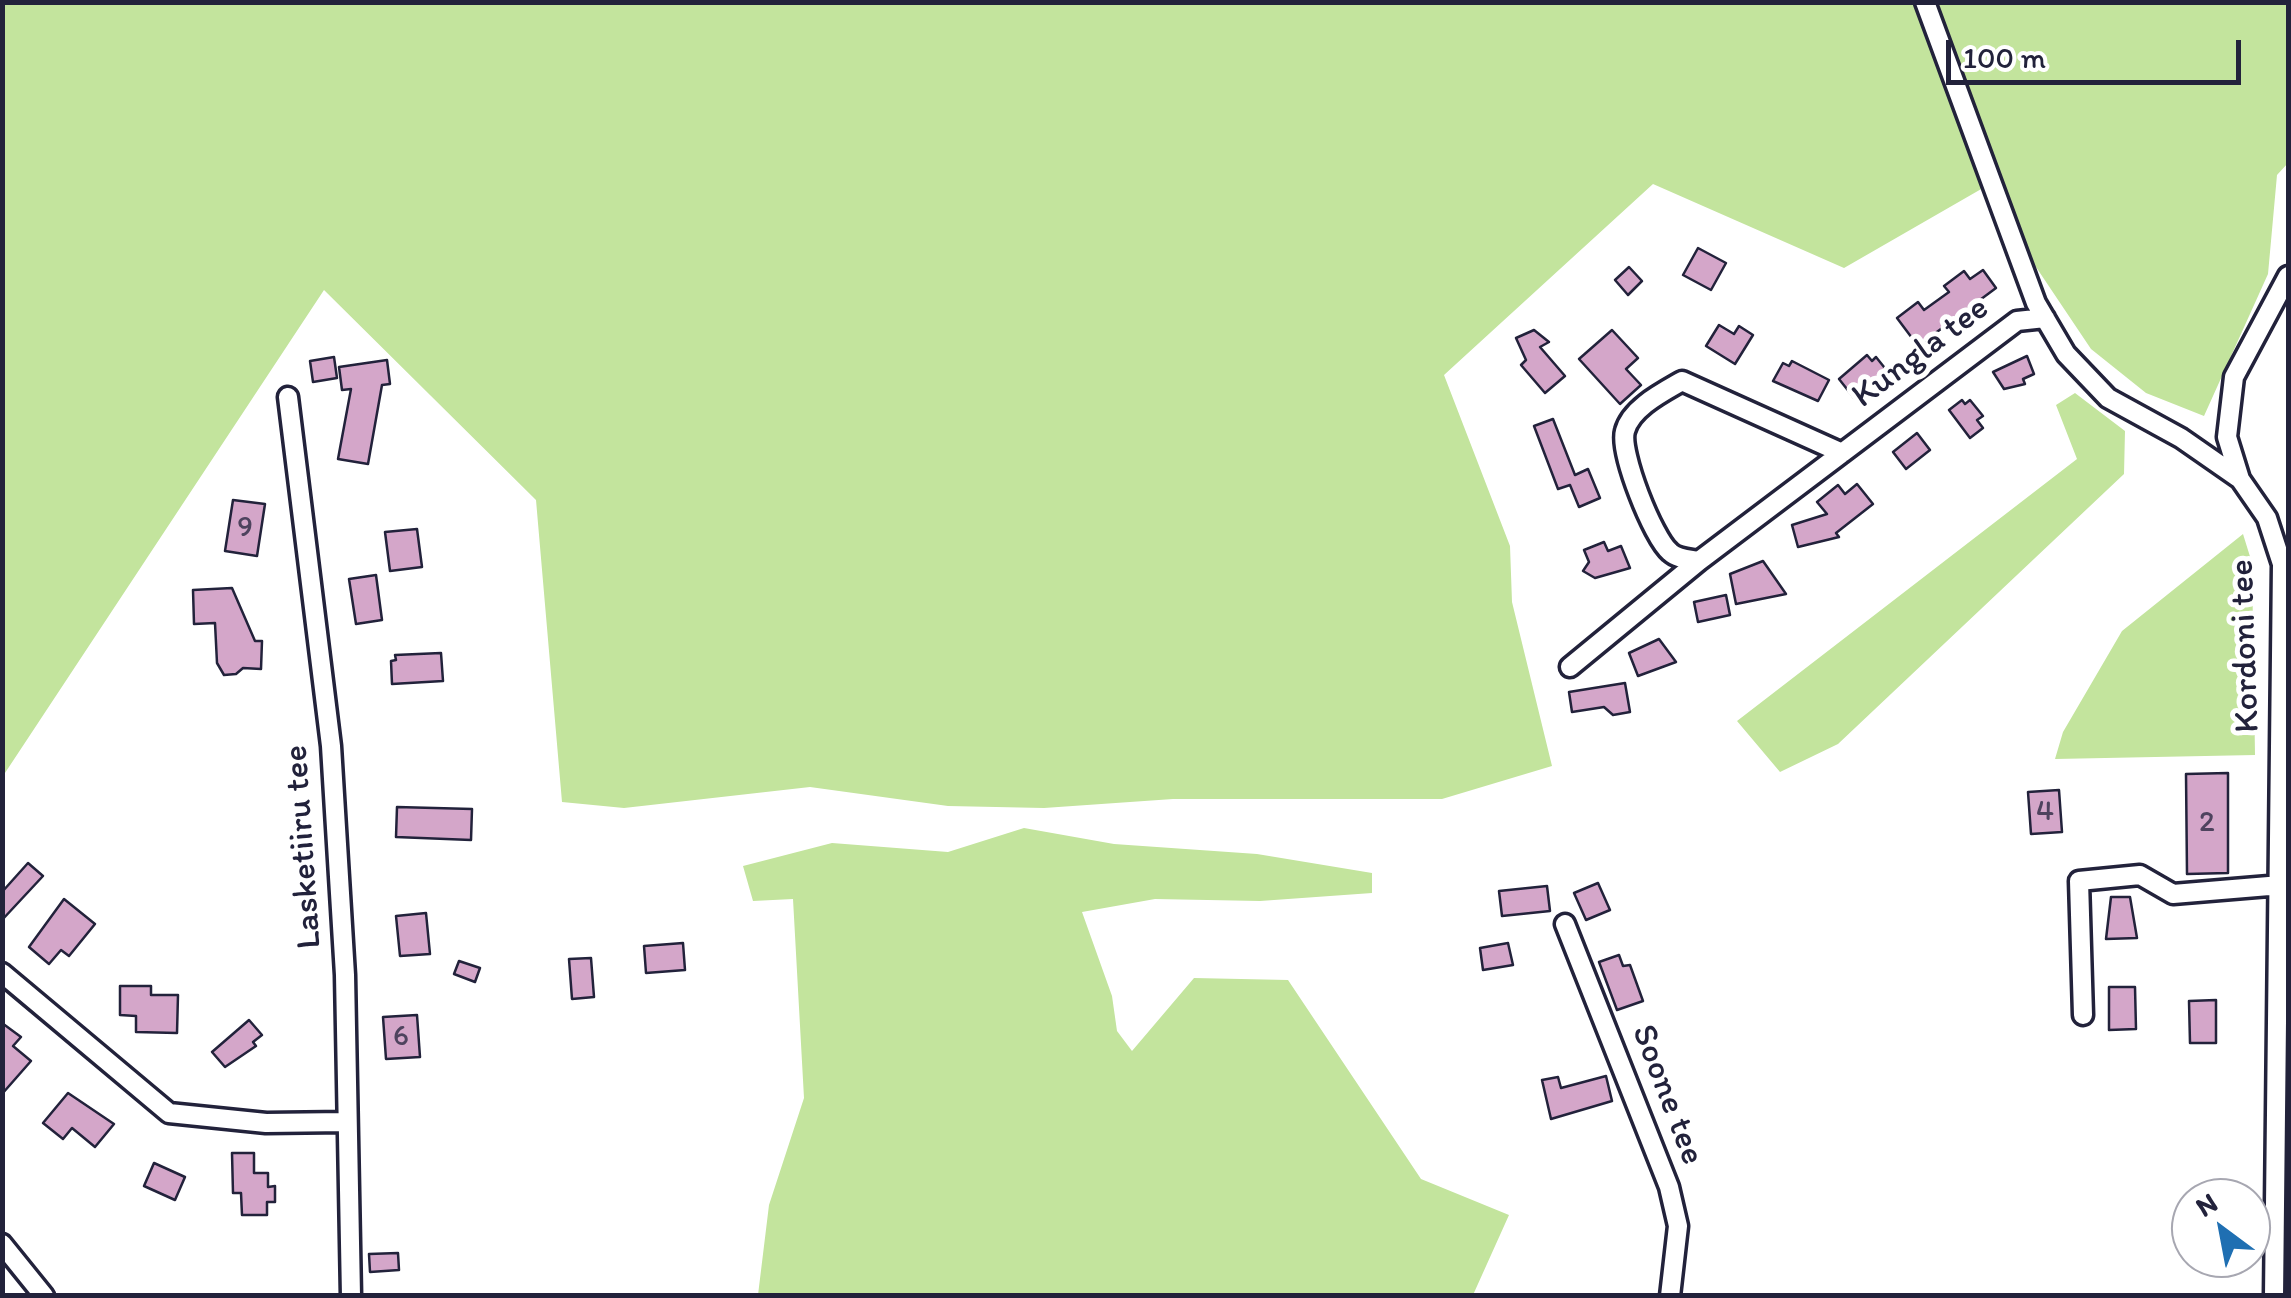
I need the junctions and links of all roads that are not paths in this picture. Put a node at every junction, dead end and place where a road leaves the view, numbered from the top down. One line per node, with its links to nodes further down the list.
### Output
1 (1924, 2): 3 (street, Kordoni tee)
2 (2288, 276): 6 (street)
3 (2044, 318): 5 (street, Kungla tee); 6 (street, Kordoni tee)
4 (288, 397): 15 (street, Lasketiiru tee)
5 (1842, 453): 7 (street, Kungla tee); 7 (street, Kungla tee)
6 (2240, 479): 9 (street, Kordoni tee)
7 (1699, 561): 8 (street, Kungla tee)
8 (1570, 667)
9 (2285, 777): 10 (street, Kordoni tee)
10 (2281, 885): 13 (street, Kordoni tee); 14 (street)
11 (1565, 924): 19 (street, Soone tee)
12 (2, 973): 15 (street)
13 (2285, 1012): 20 (street, Kordoni tee)
14 (2083, 1015)
15 (345, 1122): 18 (street, Lasketiiru tee)
16 (4, 1246): 17 (street)
17 (44, 1296)
18 (351, 1296)
19 (1670, 1296)
20 (2274, 1296)

